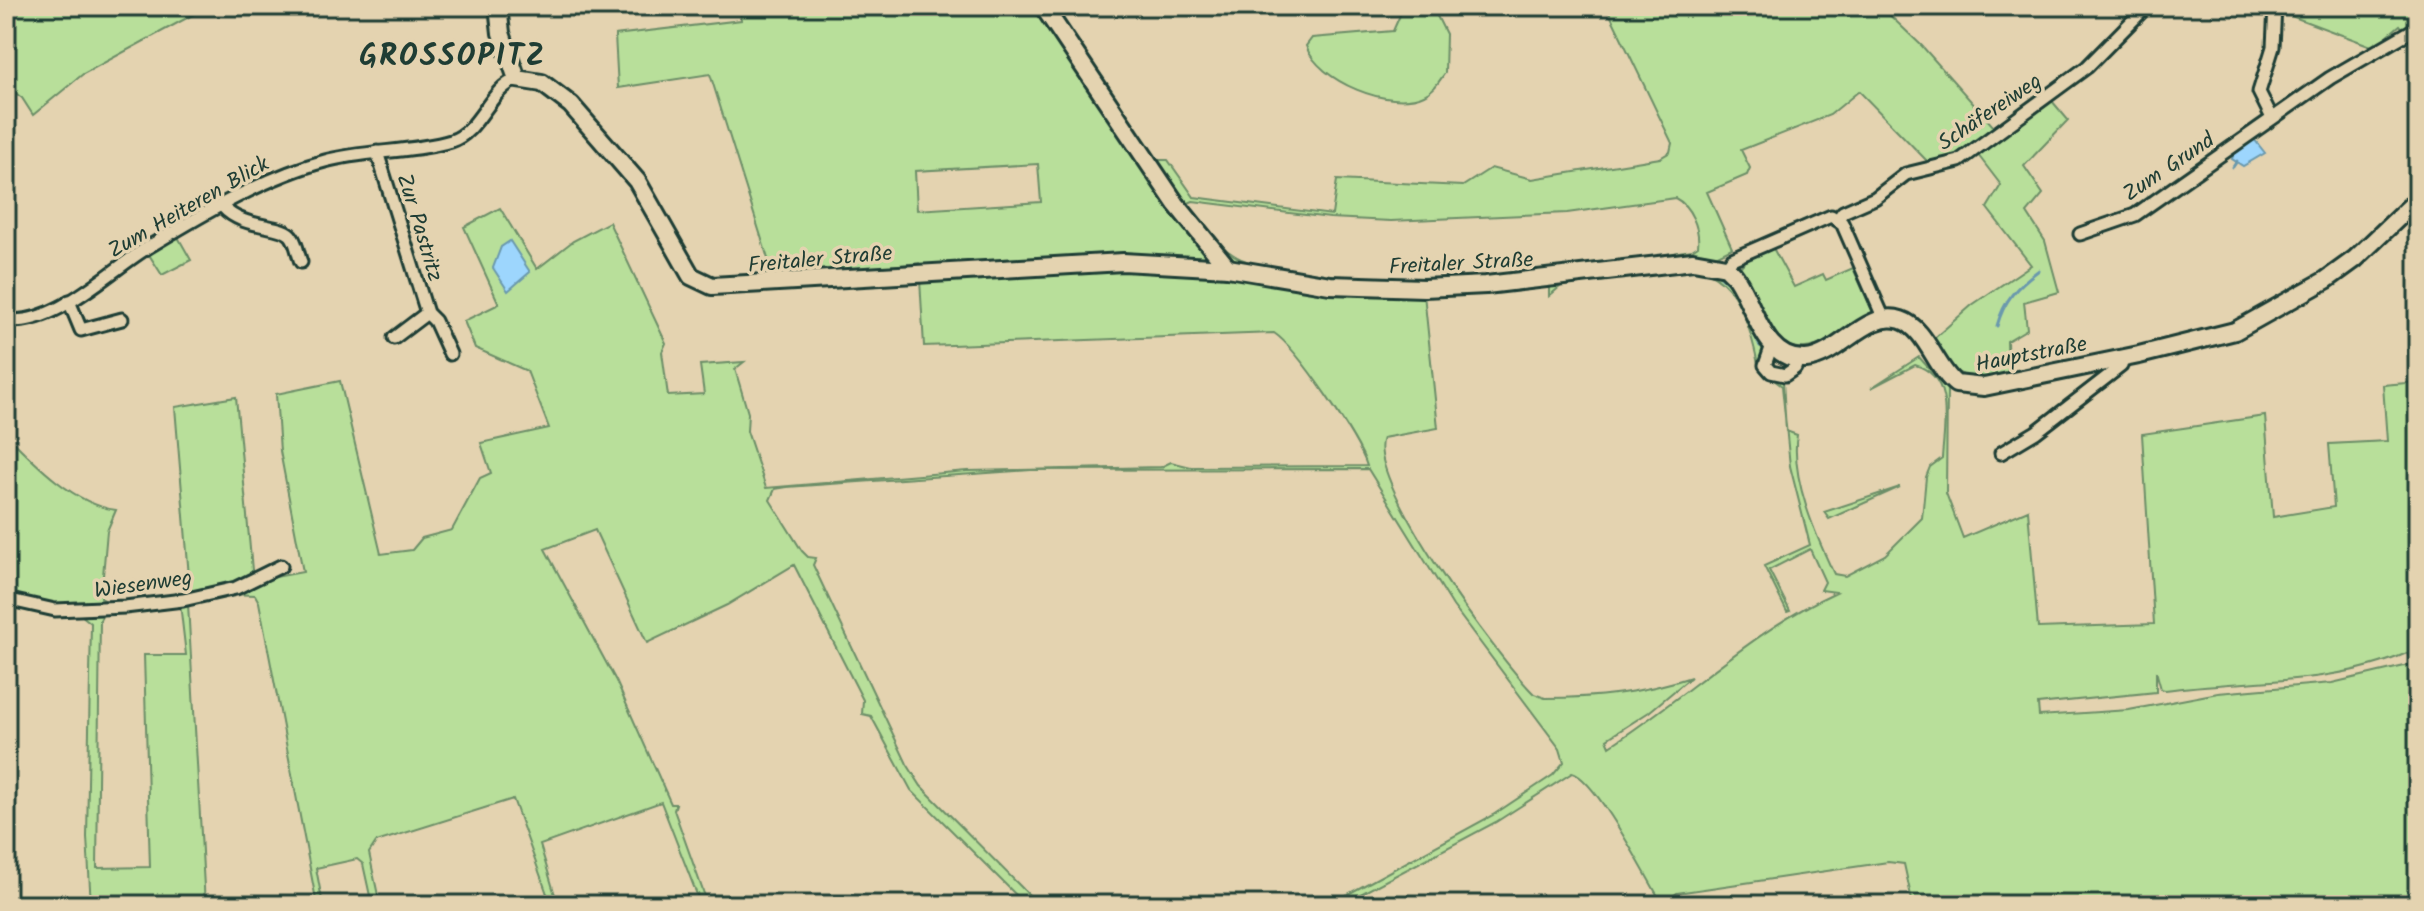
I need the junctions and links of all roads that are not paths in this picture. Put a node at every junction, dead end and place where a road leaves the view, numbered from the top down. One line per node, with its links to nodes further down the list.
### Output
1 (498, 6): 6 (street)
2 (1043, 6): 15 (street)
3 (2147, 6): 11 (street, Schäfereiweg)
4 (2275, 6): 7 (street)
5 (2418, 27): 7 (street, Zum Grund)
6 (517, 79): 8 (street, Zum Heiteren Blick); 15 (street, Freitaler Straße)
7 (2272, 118): 12 (street, Zum Grund)
8 (377, 152): 10 (street, Zum Heiteren Blick); 17 (street, Zur Pastritz)
9 (2418, 199): 23 (street, Hauptstraße)
10 (223, 207): 13 (street); 16 (street, Zum Heiteren Blick)
11 (1838, 219): 14 (street, Schäfereiweg); 19 (street)
12 (2080, 234)
13 (301, 262)
14 (1726, 267): 15 (street, Freitaler Straße); 19 (street)
15 (1228, 268)
16 (69, 301): 18 (street); 20 (street, Zum Heiteren Blick)
17 (427, 313): 21 (street, Zur Pastritz); 22 (street, Zur Pastritz)
18 (122, 319)
19 (1884, 319): 23 (street, Hauptstraße)
20 (6, 320)
21 (394, 338)
22 (450, 354)
23 (2117, 359): 24 (street)
24 (2001, 453)
25 (281, 566): 26 (street, Wiesenweg)
26 (6, 599)

